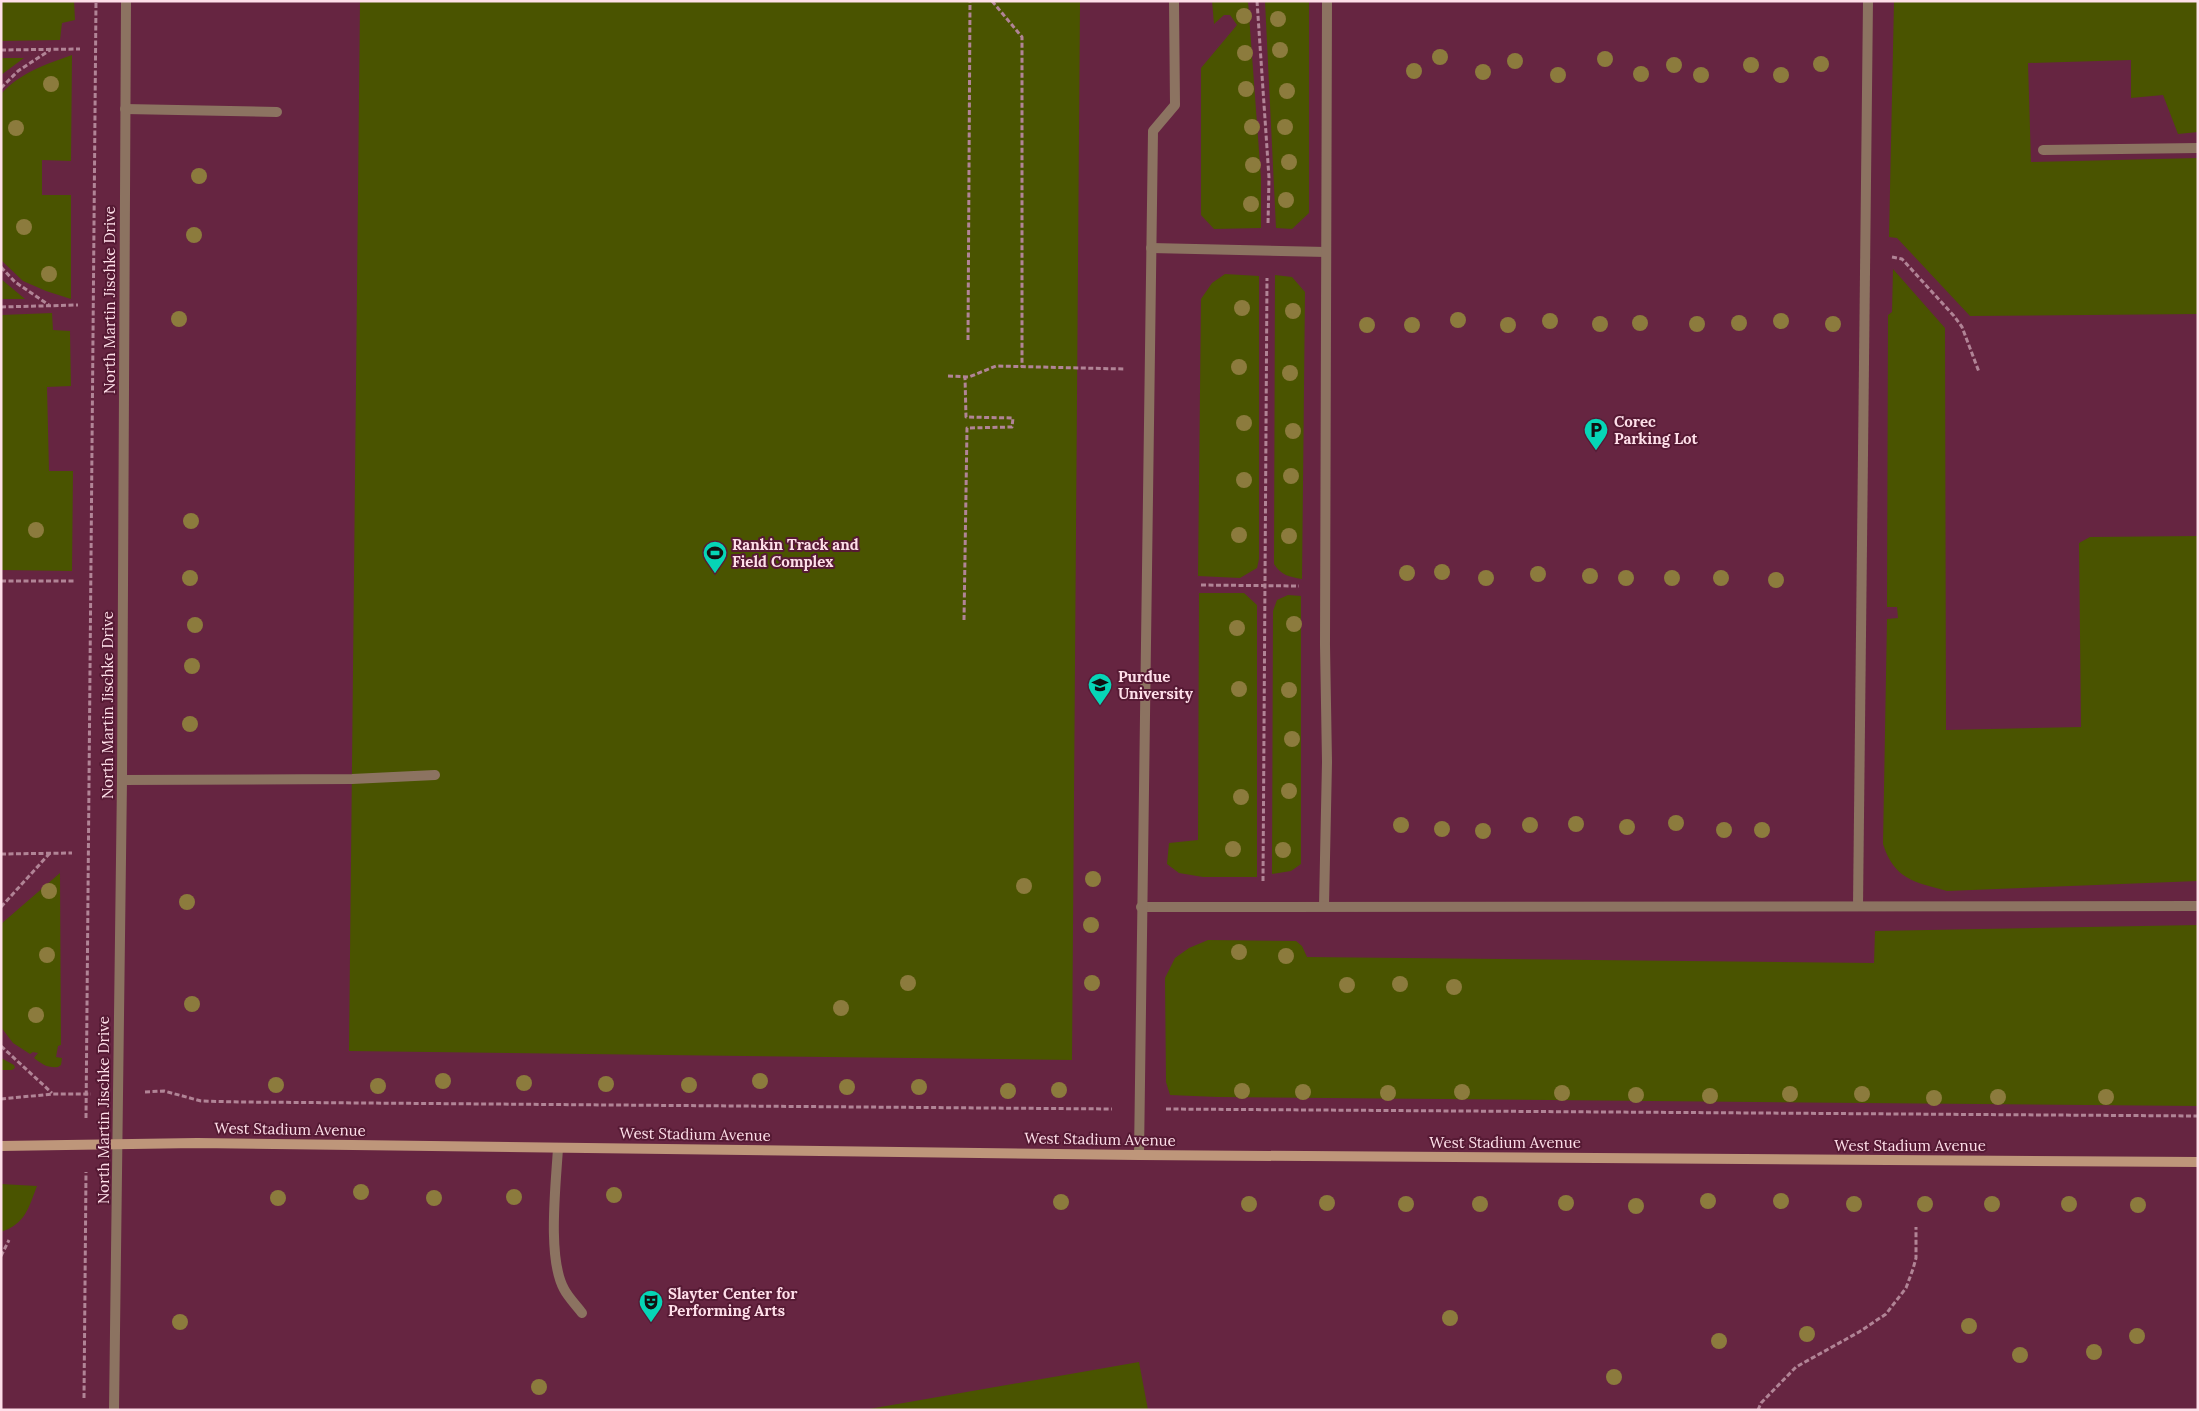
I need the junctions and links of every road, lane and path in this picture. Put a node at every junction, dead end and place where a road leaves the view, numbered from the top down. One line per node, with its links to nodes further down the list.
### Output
1 (96, 1): 54 (path)
2 (126, 1): 13 (street, North Martin Jischke Drive)
3 (970, 1): 26 (path)
4 (992, 1): 27 (path)
5 (1174, 1): 18 (street)
6 (1257, 1): 17 (path)
7 (1327, 1): 19 (street)
8 (1868, 1): 20 (street)
9 (80, 49): 11 (path)
10 (1, 50): 11 (path)
11 (51, 50): 12 (path)
12 (1, 88)
13 (125, 109): 14 (street); 39 (street, North Martin Jischke Drive)
14 (276, 112)
15 (2198, 148): 16 (street)
16 (2043, 150)
17 (1268, 224)
18 (1151, 248): 19 (street); 28 (street)
19 (1326, 252): 36 (street)
20 (1865, 256): 29 (path); 44 (street)
21 (1, 267): 24 (path)
22 (1267, 278): 35 (path)
23 (78, 305): 24 (path)
24 (50, 306): 25 (path)
25 (1, 307)
26 (968, 340)
27 (1022, 367): 28 (path); 31 (path)
28 (1150, 369): 47 (street)
29 (1979, 372)
30 (948, 376): 31 (path)
31 (965, 377): 37 (path)
32 (1, 581): 33 (path)
33 (76, 581)
34 (1201, 585): 35 (path)
35 (1265, 585): 36 (path); 48 (path)
36 (1325, 586): 43 (street)
37 (964, 620)
38 (435, 775): 39 (street)
39 (122, 780): 55 (street, North Martin Jischke Drive)
40 (50, 853): 41 (path); 42 (path); 46 (path)
41 (72, 853)
42 (1, 854)
43 (1324, 906): 44 (street); 48 (street)
44 (1858, 906): 45 (street)
45 (2198, 906)
46 (1, 907)
47 (1141, 907): 48 (street); 52 (street)
48 (1263, 907)
49 (1, 1046): 51 (path)
50 (164, 1091): 52 (path)
51 (1, 1099)
52 (1138, 1109): 53 (path); 58 (street)
53 (2198, 1116)
54 (86, 1144): 55 (street, West Stadium Avenue); 56 (street, West Stadium Avenue); 64 (path)
55 (117, 1144): 57 (street, West Stadium Avenue); 65 (street, North Martin Jischke Drive)
56 (1, 1146)
57 (558, 1148): 58 (street, West Stadium Avenue); 63 (street)
58 (1139, 1155): 59 (street, West Stadium Avenue)
59 (2198, 1162)
60 (1916, 1227): 66 (path)
61 (9, 1240): 62 (path)
62 (1, 1256)
63 (582, 1313)
64 (84, 1400)
65 (114, 1410)
66 (1758, 1410)

